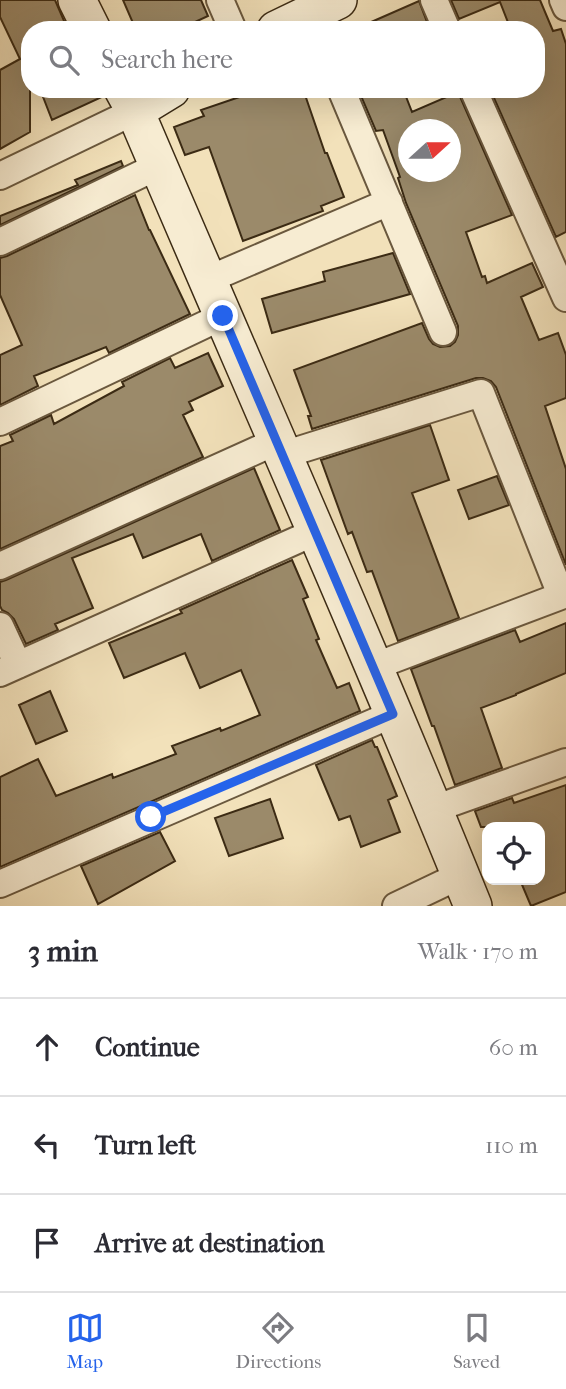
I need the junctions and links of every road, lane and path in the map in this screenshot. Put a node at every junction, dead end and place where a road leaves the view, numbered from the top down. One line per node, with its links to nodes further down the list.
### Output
1 (77, 0): 7 (main road)
2 (220, 0): 8 (street)
3 (434, 0): 10 (street)
4 (563, 0): 5 (street)
5 (566, 6)
6 (321, 15): 9 (main road)
7 (88, 21)
8 (229, 21)
9 (303, 21)
10 (443, 21)
11 (345, 98): 16 (street)
12 (478, 98): 18 (street)
13 (129, 100): 14 (main road); 15 (street)
14 (158, 166): 17 (street); 19 (main road)
15 (0, 176)
16 (389, 202): 19 (street); 22 (street)
17 (0, 242)
18 (558, 257): 20 (street)
19 (207, 280): 21 (main road)
20 (566, 298)
21 (223, 316): 23 (street); 24 (main road)
22 (443, 332)
23 (0, 422)
24 (280, 448): 25 (main road); 26 (street); 27 (street)
25 (315, 532): 29 (main road); 30 (street)
26 (0, 566)
27 (563, 595): 29 (street)
28 (0, 626): 30 (street)
29 (373, 667): 31 (main road)
30 (9, 669)
31 (393, 714): 33 (main road); 34 (street)
32 (566, 762): 33 (street)
33 (434, 809): 35 (main road)
34 (0, 884)
35 (467, 891): 36 (street)
36 (396, 906)

